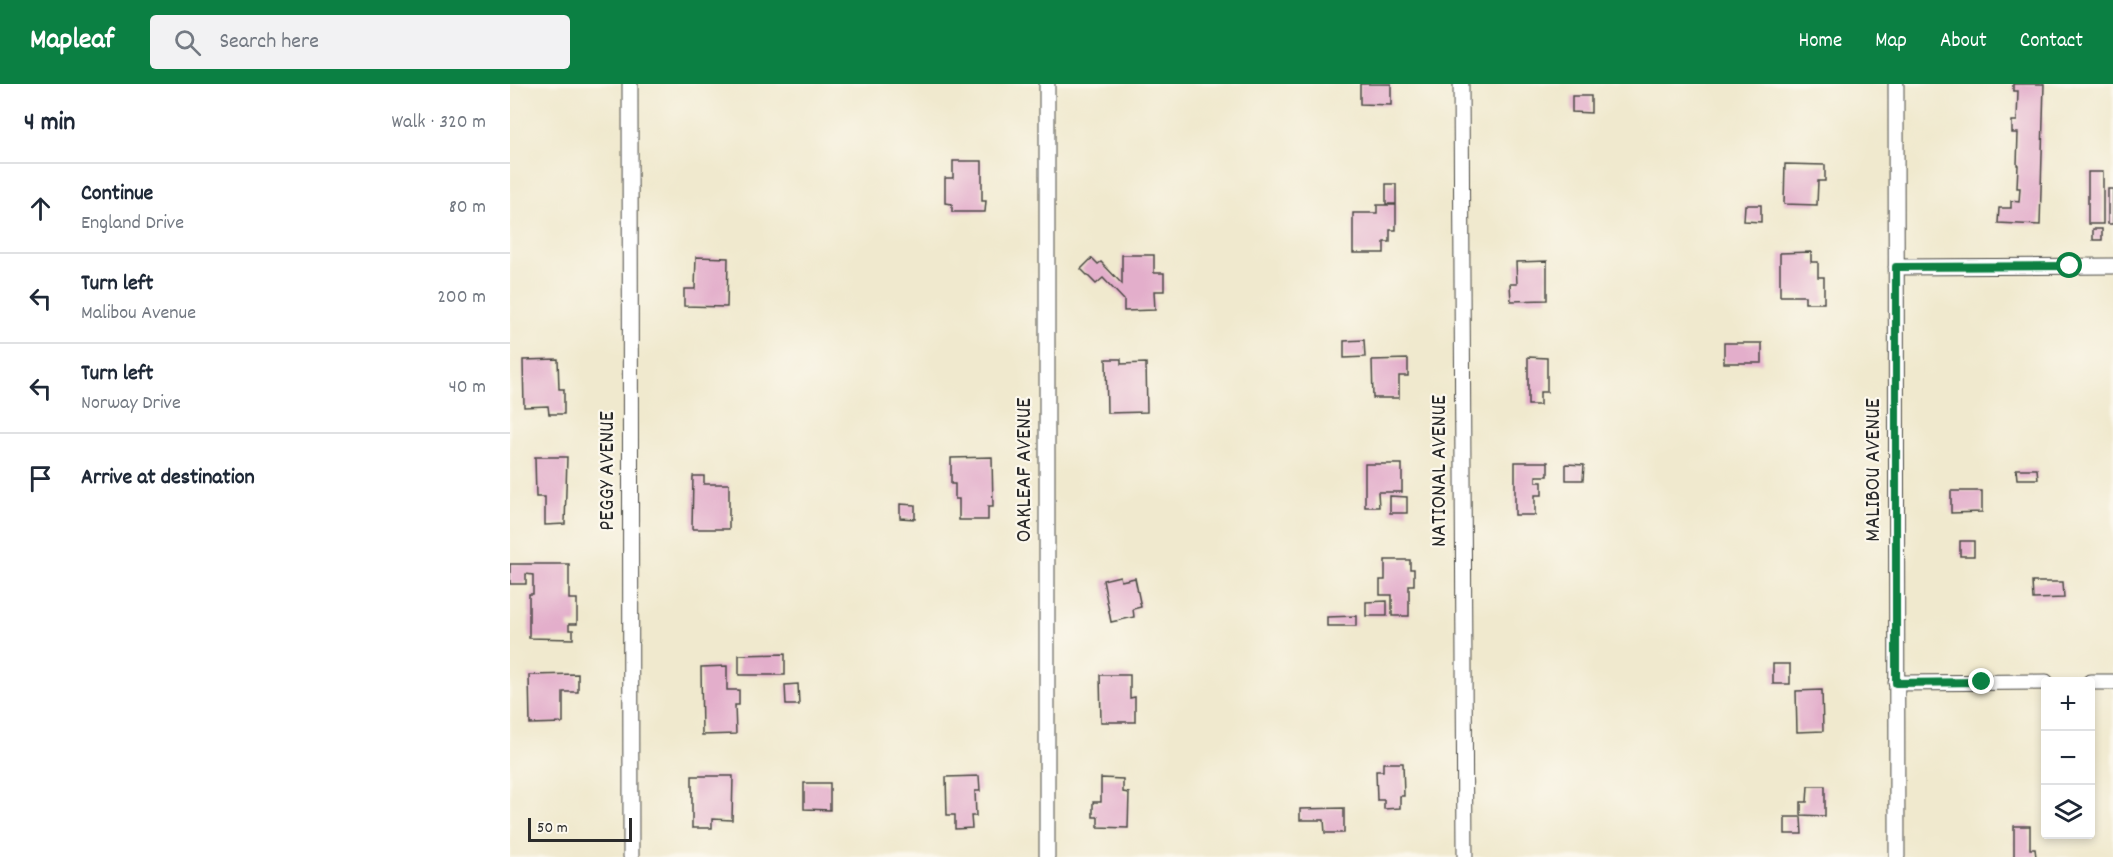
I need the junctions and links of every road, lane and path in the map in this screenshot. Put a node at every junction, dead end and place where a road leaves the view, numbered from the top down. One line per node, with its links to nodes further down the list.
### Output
1 (630, 84): 11 (street, PEGGY AVENUE)
2 (1047, 84): 12 (street, OAKLEAF AVENUE)
3 (1461, 84): 13 (street, NATIONAL AVENUE)
4 (1896, 84): 6 (street, MALIBOU AVENUE)
5 (2113, 266): 6 (street)
6 (1896, 267): 10 (street, MALIBOU AVENUE)
7 (2041, 682): 10 (street)
8 (2095, 682): 9 (street)
9 (2113, 682)
10 (1896, 683): 14 (street, MALIBOU AVENUE)
11 (631, 857)
12 (1047, 857)
13 (1465, 857)
14 (1897, 857)

